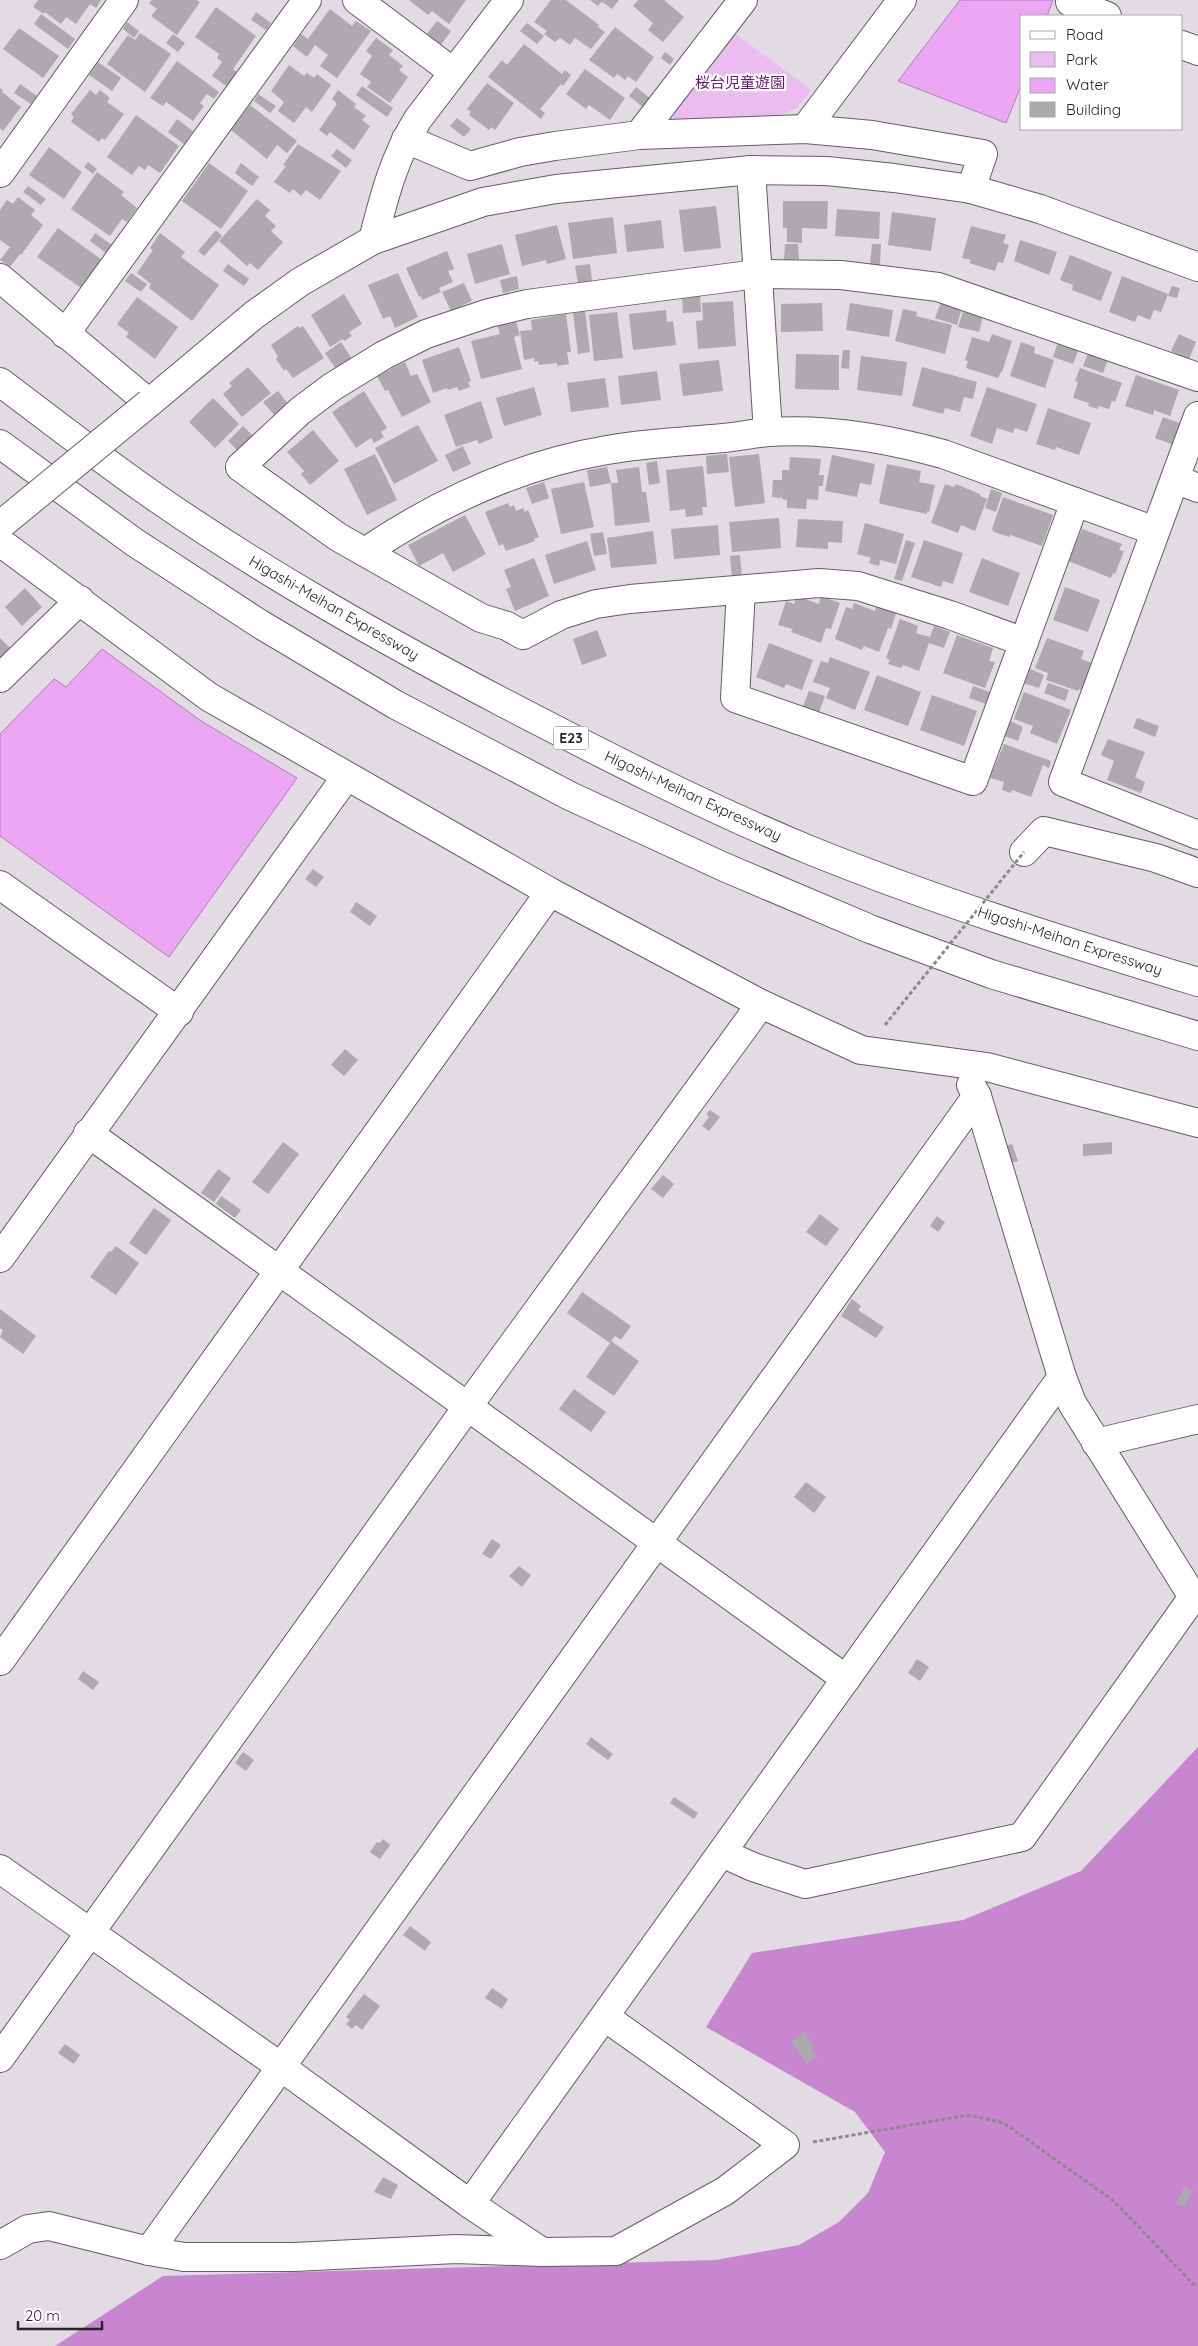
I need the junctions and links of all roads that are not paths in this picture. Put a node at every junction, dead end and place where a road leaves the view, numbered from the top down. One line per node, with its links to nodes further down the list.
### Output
1 (124, 0): 16 (main road)
2 (307, 0): 22 (main road)
3 (358, 0): 11 (main road)
4 (509, 0): 11 (main road)
5 (743, 0): 13 (main road)
6 (902, 0): 12 (main road)
7 (1070, 2): 8 (main road)
8 (1104, 15)
9 (1183, 44): 10 (main road)
10 (1198, 51)
11 (453, 72): 14 (main road)
12 (805, 129): 13 (main road); 17 (main road)
13 (639, 135): 14 (main road)
14 (406, 139): 18 (main road)
15 (751, 170): 17 (main road); 18 (main road); 20 (main road)
16 (0, 173)
17 (971, 189): 19 (main road)
18 (374, 240): 25 (main road)
19 (1198, 267)
20 (757, 274): 23 (main road); 27 (main road); 33 (main road)
21 (0, 278): 22 (main road)
22 (65, 334): 25 (main road)
23 (1198, 377)
24 (0, 382): 44 (main road, Higashi-Meihan Expressway / E23)
25 (149, 403): 31 (main road, bridge)
26 (1198, 416): 29 (main road)
27 (768, 432): 30 (main road); 33 (main road)
28 (0, 444): 47 (main road)
29 (1186, 483): 32 (main road)
30 (1075, 502): 32 (main road); 36 (main road)
31 (1, 530): 35 (main road)
32 (1155, 531): 39 (main road)
33 (365, 552): 34 (main road)
34 (741, 590): 36 (main road); 36 (main road)
35 (80, 600): 37 (main road); 38 (main road)
36 (1024, 642)
37 (0, 678)
38 (346, 777): 42 (main road); 46 (main road)
39 (1198, 835)
40 (1024, 852): 41 (main road)
41 (1198, 873)
42 (550, 892): 45 (main road); 53 (main road)
43 (3, 893): 46 (main road)
44 (1198, 982)
45 (761, 1004): 48 (main road); 55 (main road)
46 (179, 1012): 51 (main road)
47 (1198, 1036)
48 (961, 1064): 49 (main road); 50 (main road)
49 (977, 1096): 54 (main road); 58 (main road)
50 (1198, 1123)
51 (88, 1133): 52 (main road); 53 (main road)
52 (0, 1258)
53 (280, 1272): 55 (main road); 59 (main road)
54 (1062, 1377): 57 (main road); 60 (main road)
55 (468, 1406): 58 (main road); 63 (main road)
56 (1198, 1419): 57 (main road)
57 (1096, 1443): 61 (main road)
58 (657, 1543): 60 (main road); 66 (main road)
59 (0, 1661)
60 (846, 1679): 61 (main road)
61 (722, 1853): 64 (main road)
62 (0, 1869): 63 (main road)
63 (90, 1934): 65 (main road); 66 (main road)
64 (605, 2017): 67 (main road); 70 (main road)
65 (0, 2058)
66 (281, 2067): 67 (main road); 69 (main road)
67 (470, 2204): 70 (main road)
68 (0, 2245): 69 (main road)
69 (149, 2251): 70 (main road)
70 (542, 2252)

